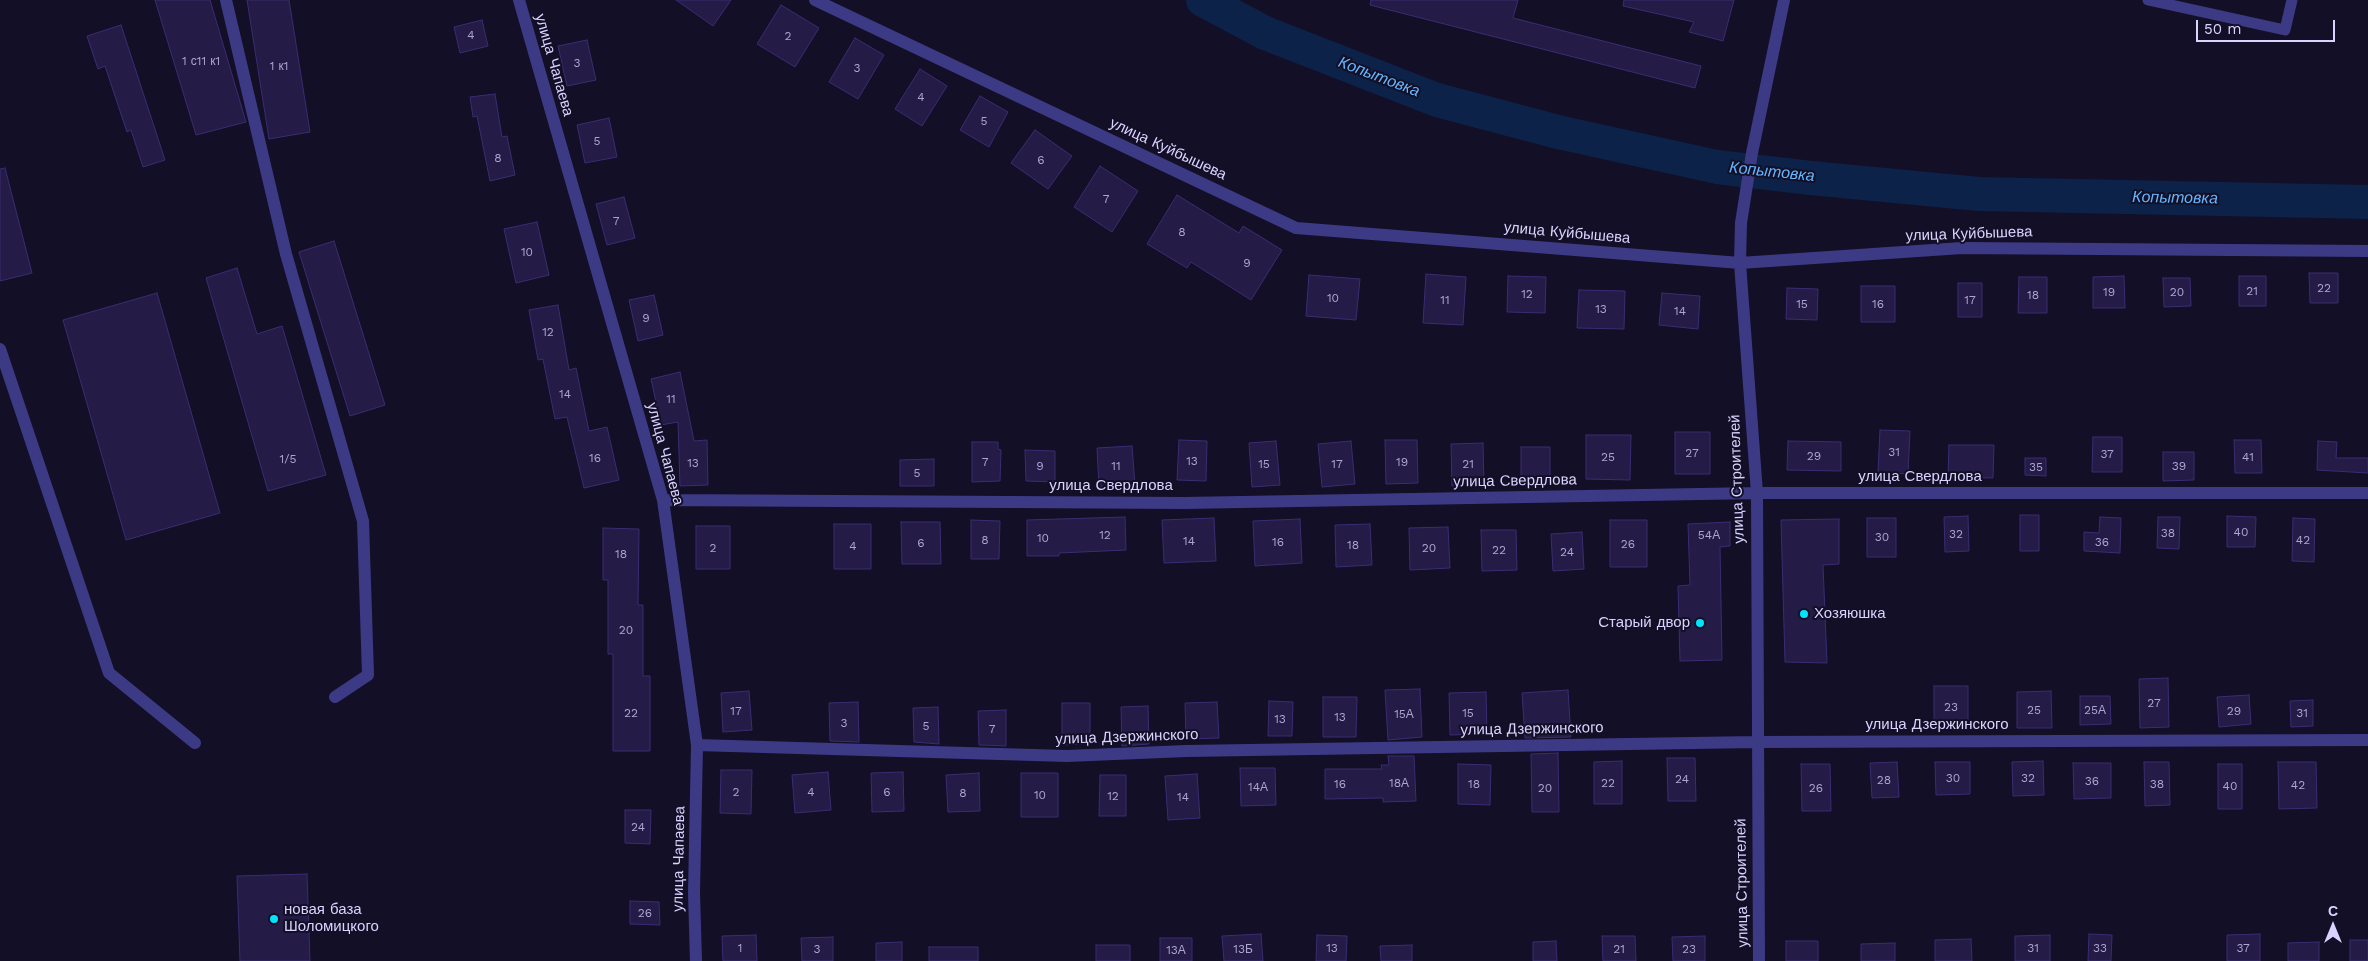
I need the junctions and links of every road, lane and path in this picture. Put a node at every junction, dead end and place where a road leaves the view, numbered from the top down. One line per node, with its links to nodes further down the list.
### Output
1 (226, 0): 13 (street)
2 (519, 0): 12 (street, улица Чапаева)
3 (814, 0): 8 (street, улица Куйбышева)
4 (1784, 0): 8 (street, улица Строителей)
5 (2148, 0): 6 (lane)
6 (2292, 0)
7 (2368, 251): 8 (street, улица Куйбышева)
8 (1740, 263): 10 (street, улица Строителей)
9 (0, 349): 16 (street)
10 (1757, 493): 11 (street, улица Свердлова); 12 (street, улица Свердлова); 15 (street, улица Строителей)
11 (2368, 493)
12 (663, 500): 17 (street, улица Чапаева)
13 (335, 697)
14 (2368, 740): 15 (street, улица Дзержинского)
15 (1756, 742): 17 (street, улица Дзержинского); 19 (street, улица Строителей)
16 (195, 743)
17 (697, 745): 18 (street, улица Чапаева)
18 (696, 961)
19 (1759, 961)

